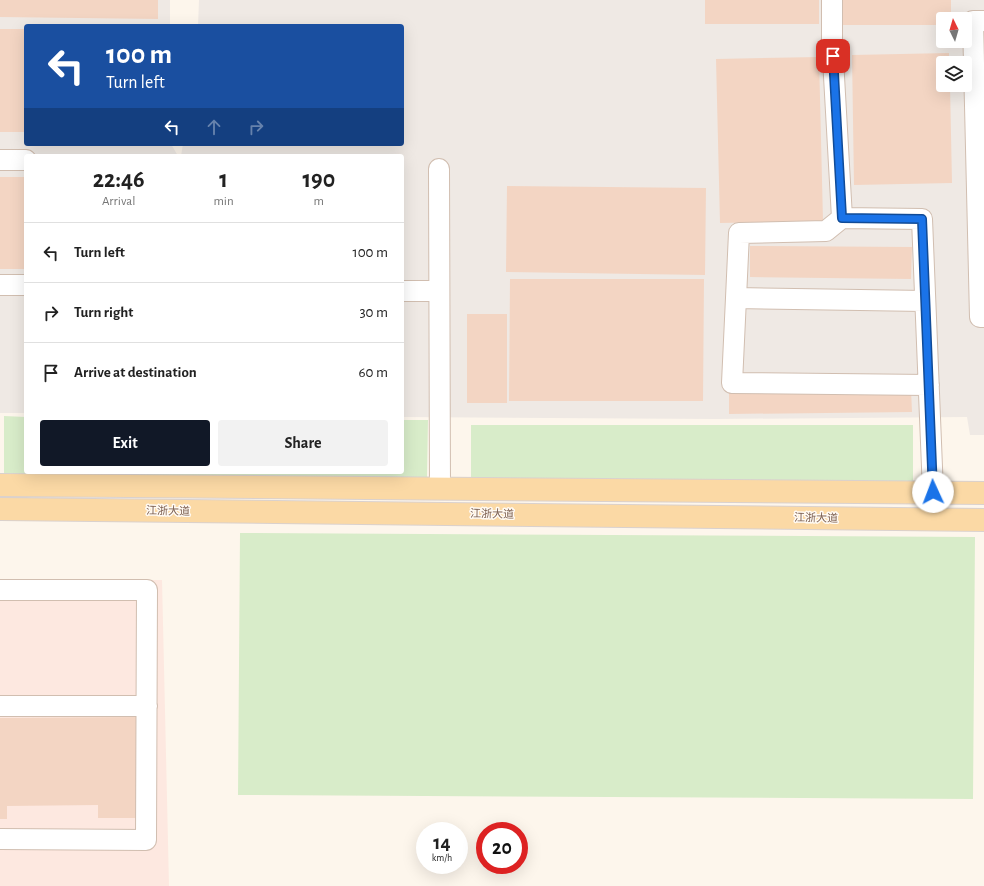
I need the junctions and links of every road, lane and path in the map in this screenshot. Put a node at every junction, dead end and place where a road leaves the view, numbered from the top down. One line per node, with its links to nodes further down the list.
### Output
1 (832, 0): 6 (lane)
2 (984, 21): 13 (lane)
3 (0, 160): 4 (lane)
4 (24, 160)
5 (439, 169): 10 (lane)
6 (842, 218): 11 (lane); 12 (lane)
7 (0, 285): 8 (lane)
8 (24, 285)
9 (404, 291): 10 (lane)
10 (439, 291): 16 (lane)
11 (736, 298): 12 (lane); 14 (lane)
12 (925, 301): 14 (lane)
13 (984, 317)
14 (929, 385): 17 (lane)
15 (0, 485): 16 (main road)
16 (440, 488): 17 (main road)
17 (933, 492): 18 (main road)
18 (984, 493)
19 (0, 509): 20 (main road, 江浙大道)
20 (984, 520)
21 (0, 590): 23 (lane)
22 (0, 706): 23 (lane)
23 (146, 706): 24 (lane)
24 (0, 839)

